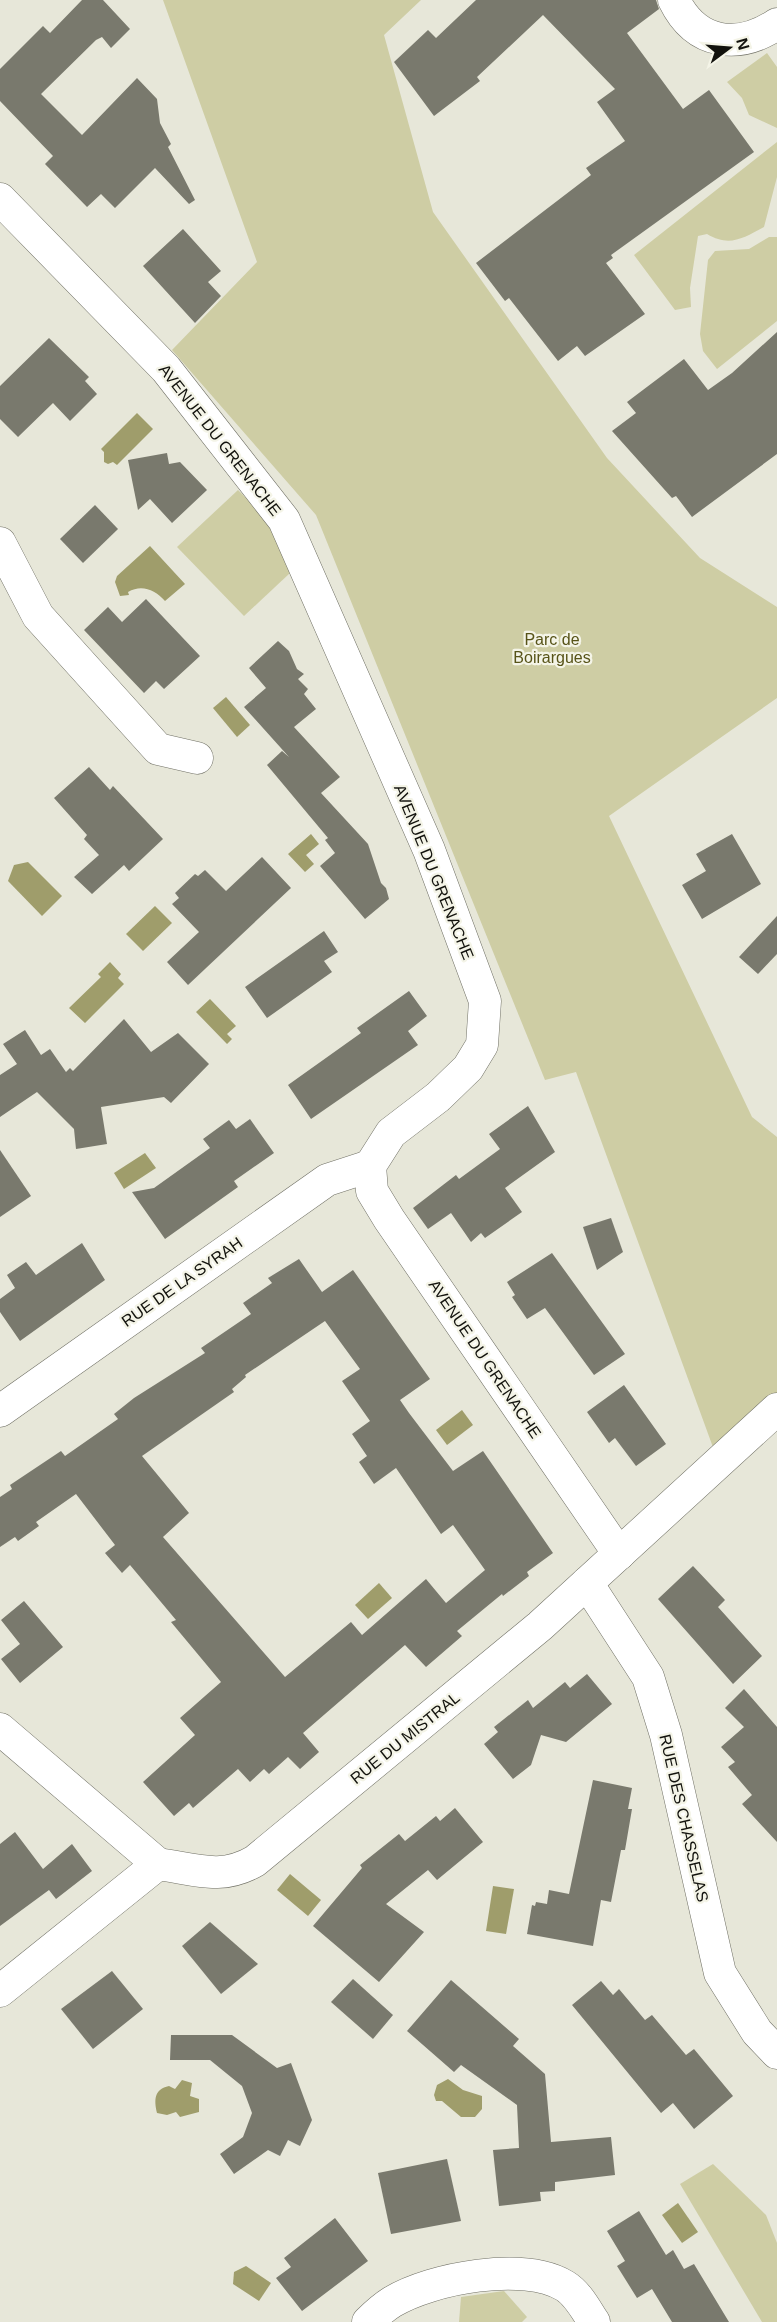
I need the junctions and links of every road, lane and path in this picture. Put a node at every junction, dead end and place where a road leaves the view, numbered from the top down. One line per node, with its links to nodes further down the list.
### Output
1 (674, 0): 2 (street)
2 (777, 24)
3 (0, 199): 6 (street, AVENUE DU GRENACHE)
4 (0, 543): 5 (street)
5 (197, 758)
6 (370, 1166): 8 (street, RUE DE LA SYRAH); 9 (street, AVENUE DU GRENACHE)
7 (777, 1409): 9 (street, RUE DU MISTRAL)
8 (0, 1411)
9 (619, 1554): 10 (street, RUE DU MISTRAL)
10 (587, 1584): 12 (street, RUE DU MISTRAL); 14 (street, RUE DES CHASSELAS)
11 (0, 1730): 12 (street)
12 (158, 1864): 13 (street)
13 (0, 1991)
14 (777, 2053)
15 (368, 2322): 16 (street)
16 (594, 2322)

